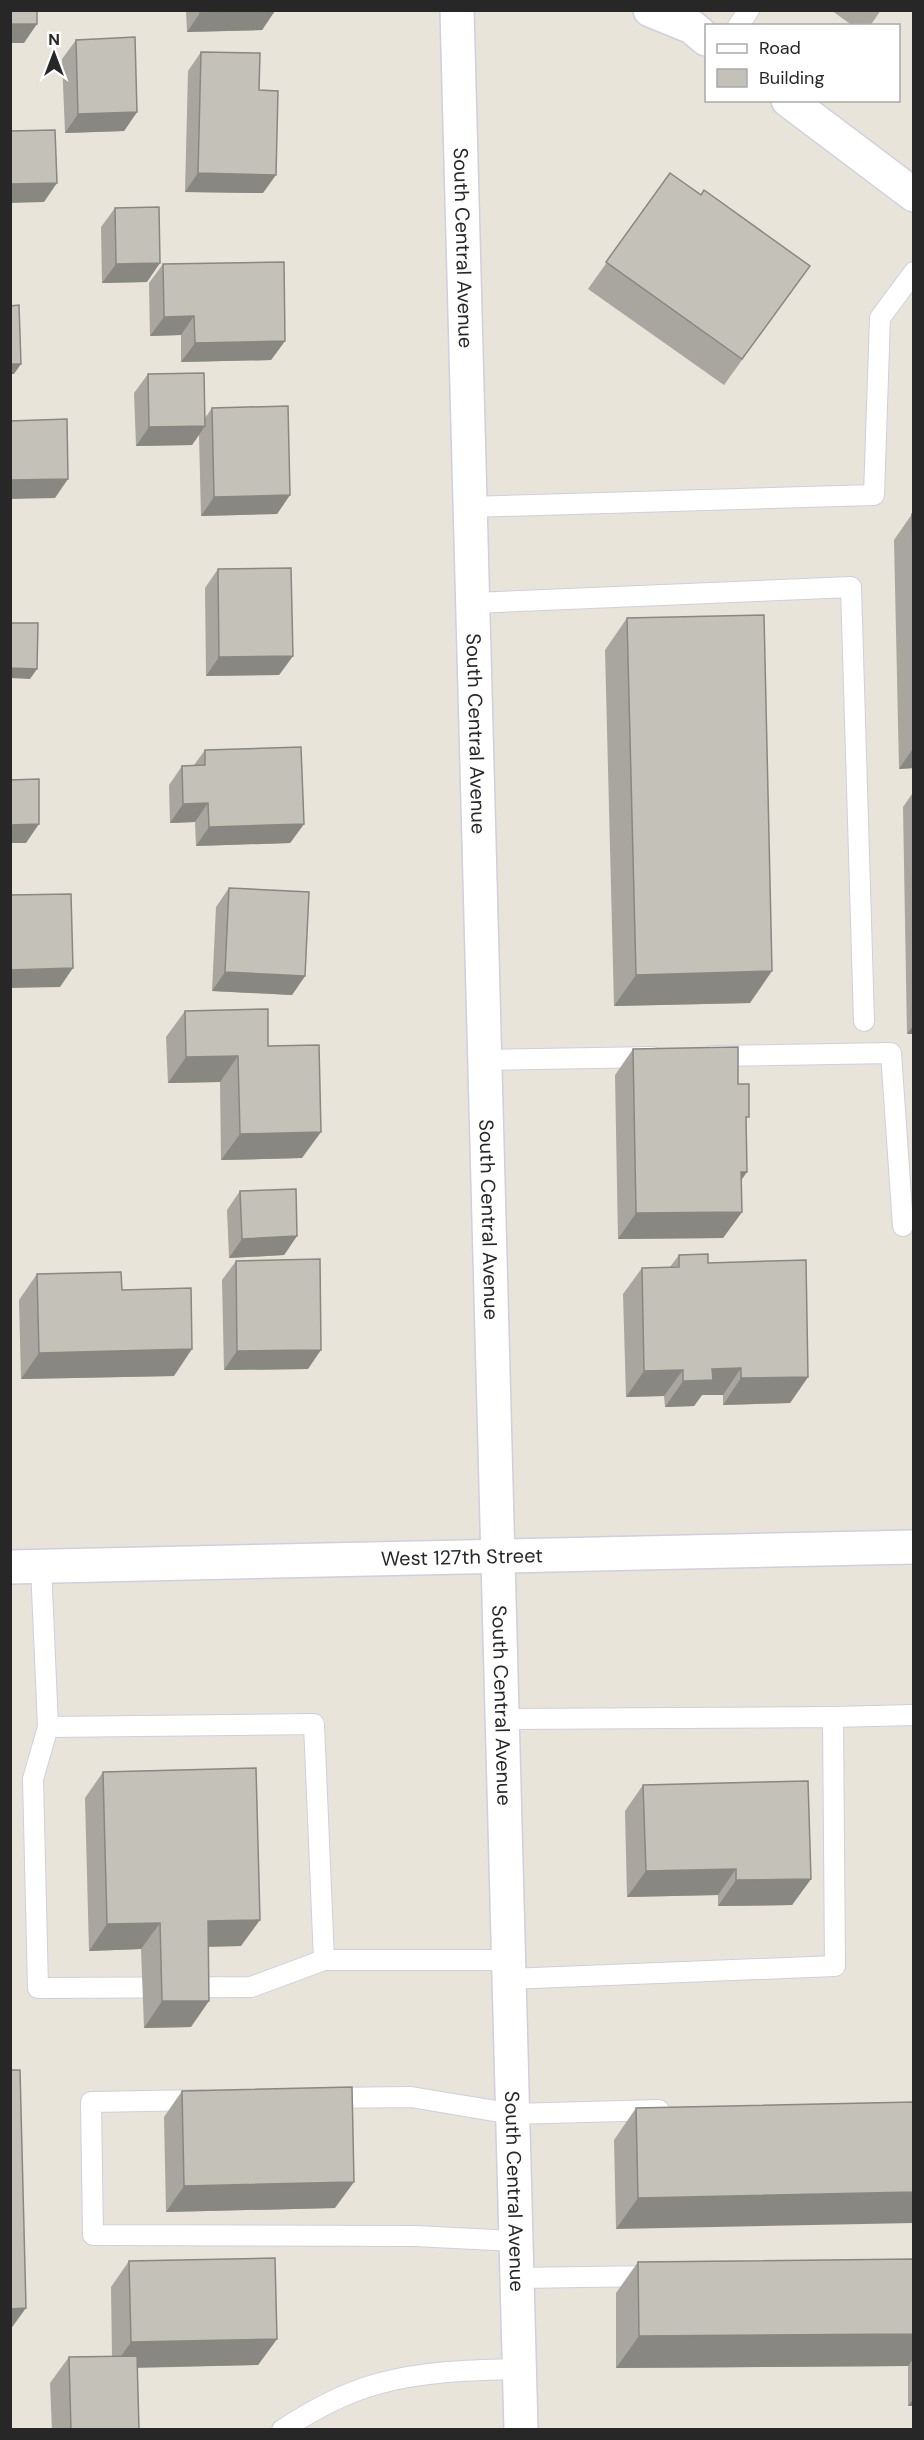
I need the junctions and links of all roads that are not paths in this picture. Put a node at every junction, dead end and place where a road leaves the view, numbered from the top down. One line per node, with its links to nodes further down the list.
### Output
1 (457, 10): 9 (street, South Central Avenue)
2 (650, 10): 5 (street)
3 (749, 10): 4 (lane)
4 (739, 24)
5 (705, 38)
6 (791, 102): 7 (street)
7 (914, 195)
8 (914, 272): 9 (lane)
9 (470, 507): 10 (street, South Central Avenue)
10 (472, 603): 11 (lane); 12 (street, South Central Avenue)
11 (864, 1021)
12 (484, 1060): 13 (lane); 15 (street, South Central Avenue)
13 (903, 1226)
14 (914, 1547): 15 (street, West 127th Street)
15 (498, 1556): 16 (street, West 127th Street); 19 (street, South Central Avenue)
16 (26, 1566): 20 (lane)
17 (914, 1715): 18 (lane)
18 (833, 1717): 19 (lane); 22 (lane)
19 (502, 1719): 22 (street, South Central Avenue)
20 (48, 1727): 21 (lane); 21 (lane)
21 (324, 1960): 22 (lane)
22 (509, 1969): 26 (street, South Central Avenue)
23 (309, 2099): 26 (lane)
24 (218, 2100): 27 (lane)
25 (678, 2110): 26 (lane)
26 (513, 2114): 27 (street, South Central Avenue)
27 (516, 2241): 29 (street, South Central Avenue)
28 (669, 2275): 29 (lane)
29 (517, 2278): 30 (street, South Central Avenue)
30 (519, 2369): 31 (lane); 32 (street, South Central Avenue)
31 (282, 2430)
32 (521, 2430)

